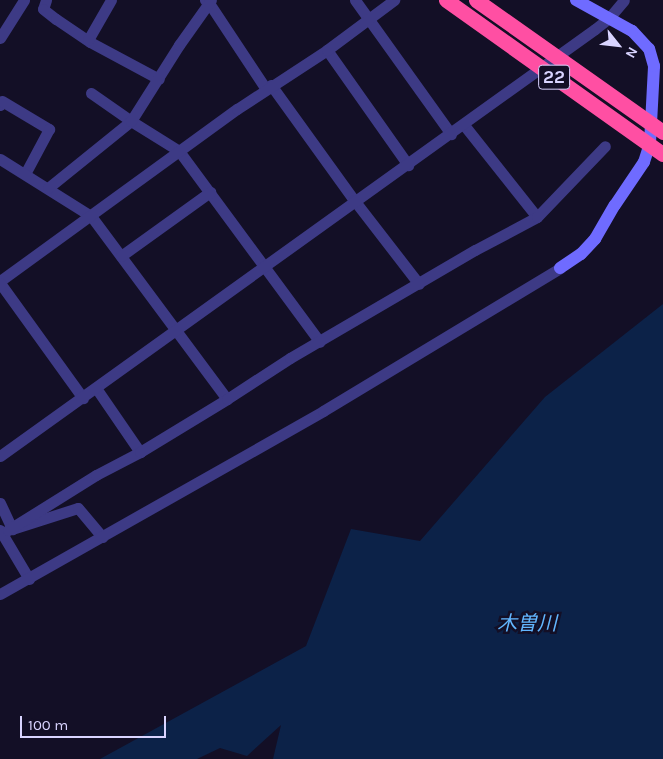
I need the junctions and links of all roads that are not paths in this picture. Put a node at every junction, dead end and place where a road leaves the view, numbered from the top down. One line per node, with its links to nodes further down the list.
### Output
1 (24, 0): 13 (street)
2 (46, 0): 14 (street)
3 (111, 0): 14 (street)
4 (355, 0): 12 (street)
5 (394, 0): 12 (street)
6 (446, 0): 27 (highway, 22, bridge)
7 (476, 0): 22 (highway, 22, bridge)
8 (576, 0): 11 (main road)
9 (624, 0): 11 (street)
10 (208, 1): 16 (street); 17 (street)
11 (609, 18): 21 (street); 27 (main road)
12 (369, 19): 15 (street); 23 (street)
13 (0, 38)
14 (88, 40): 16 (street)
15 (327, 50): 17 (street); 29 (street)
16 (159, 79): 20 (street)
17 (269, 87): 26 (street); 33 (street)
18 (91, 93): 20 (street)
19 (0, 105): 30 (street)
20 (131, 122): 26 (street); 31 (street)
21 (464, 125): 23 (street); 35 (street)
22 (663, 132)
23 (451, 134): 29 (street)
24 (663, 140): 27 (street)
25 (605, 146): 35 (street)
26 (179, 151): 32 (street); 34 (street)
27 (656, 153): 38 (main road)
28 (0, 159): 30 (street)
29 (408, 165): 33 (street)
30 (24, 174): 31 (street)
31 (48, 188): 34 (street)
32 (210, 192): 36 (street); 37 (street)
33 (354, 200): 37 (street); 40 (street)
34 (91, 216): 36 (street); 39 (street)
35 (537, 217): 40 (street)
36 (121, 256): 41 (street)
37 (264, 264): 41 (street); 42 (street)
38 (560, 268): 50 (street)
39 (0, 282): 44 (street)
40 (419, 284): 42 (street)
41 (175, 332): 43 (street); 45 (street)
42 (320, 342): 45 (street)
43 (96, 388): 44 (street); 46 (street)
44 (83, 398): 47 (street)
45 (228, 400): 46 (street)
46 (140, 452): 49 (street)
47 (0, 456)
48 (0, 503): 49 (street)
49 (7, 529): 50 (street); 51 (street)
50 (102, 537): 51 (street)
51 (29, 579): 52 (street)
52 (0, 594)

